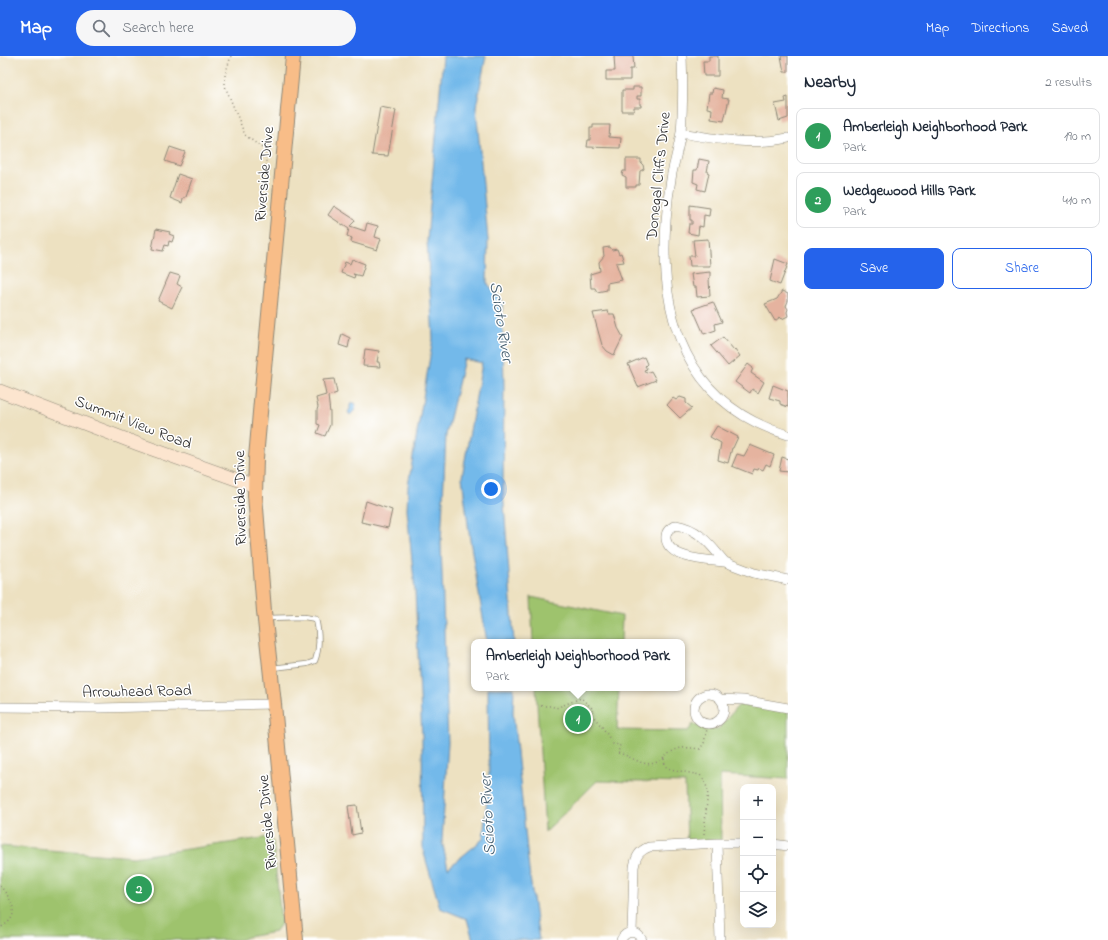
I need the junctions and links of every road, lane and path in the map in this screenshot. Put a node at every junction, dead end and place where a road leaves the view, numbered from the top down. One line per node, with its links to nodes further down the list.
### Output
1 (231, 56): 6 (path)
2 (293, 56): 9 (main road, Riverside Drive)
3 (682, 56): 4 (street, Donegal Cliffs Drive)
4 (681, 133): 5 (street); 8 (street, Donegal Cliffs Drive)
5 (788, 138)
6 (266, 169)
7 (0, 391): 9 (street, Summit View Road)
8 (788, 435)
9 (255, 486): 12 (main road, Riverside Drive)
10 (725, 562): 10 (street); 11 (street)
11 (788, 580)
12 (265, 618): 13 (main road, Riverside Drive); 13 (lane)
13 (270, 668): 15 (main road, Riverside Drive)
14 (721, 699): 18 (street); 19 (street); 19 (street)
15 (274, 704): 17 (street, Arrowhead Road); 29 (main road, Riverside Drive)
16 (541, 706): 20 (path)
17 (0, 707)
18 (788, 708)
19 (708, 724): 20 (path)
20 (664, 758): 21 (path)
21 (704, 834)
22 (717, 843): 23 (street); 28 (street); 32 (street)
23 (740, 843)
24 (776, 844): 25 (street)
25 (788, 846)
26 (0, 886): 27 (path)
27 (0, 928)
28 (632, 932): 30 (street); 31 (street)
29 (294, 939)
30 (621, 940)
31 (642, 940)
32 (720, 940)

